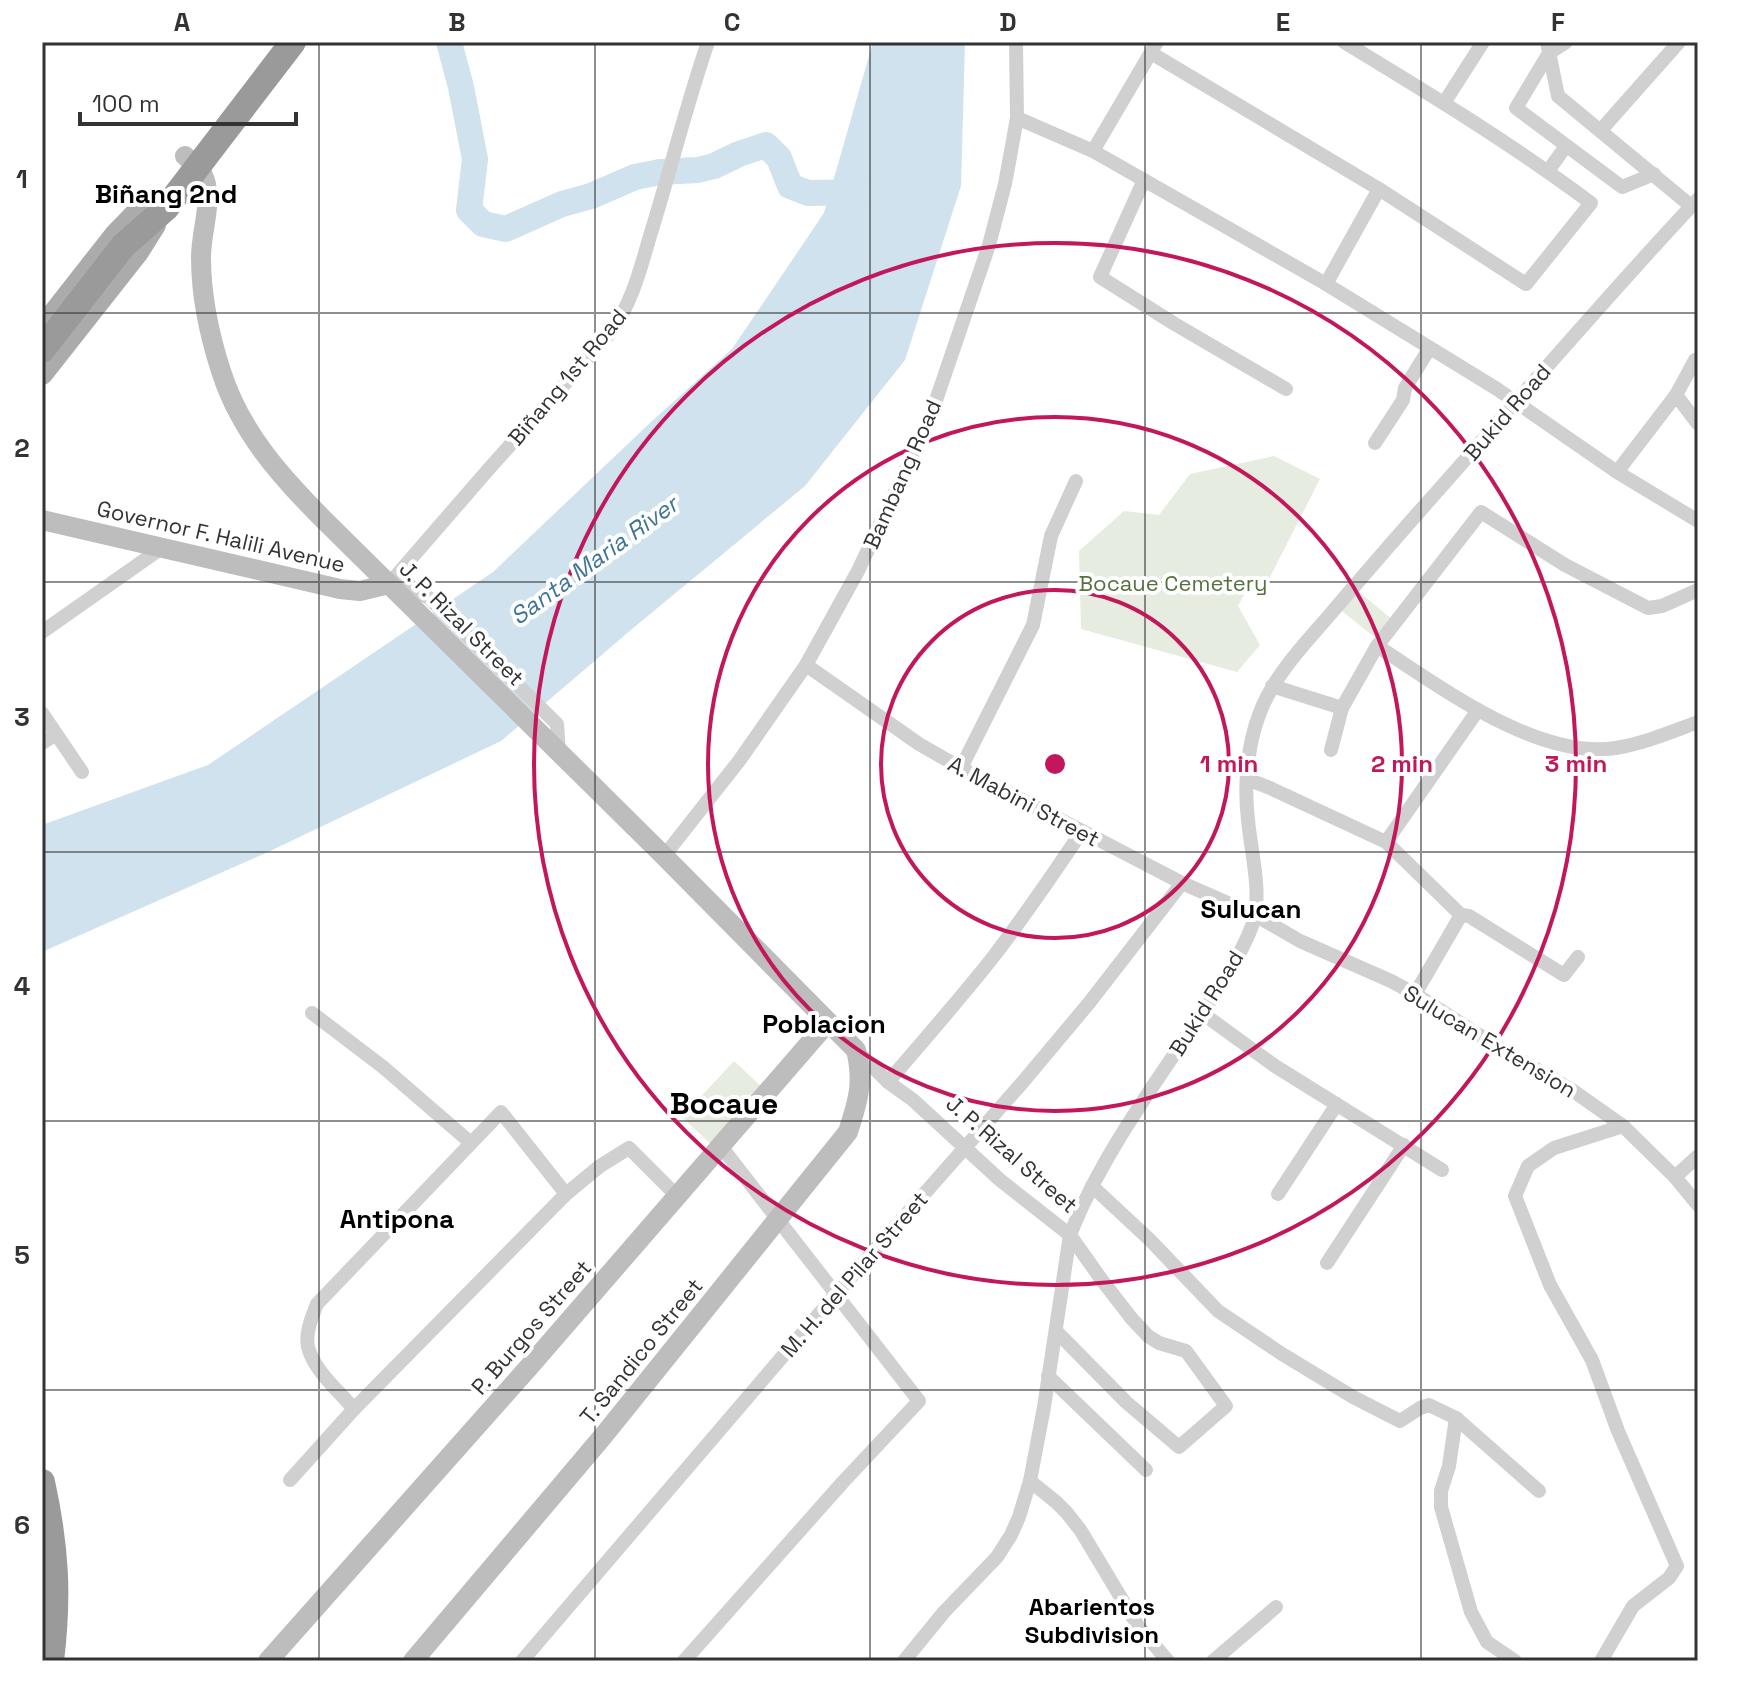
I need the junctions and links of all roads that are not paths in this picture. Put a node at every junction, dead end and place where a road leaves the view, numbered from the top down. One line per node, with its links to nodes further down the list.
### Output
1 (274, 42): 16 (highway)
2 (293, 42): 16 (highway)
3 (708, 42): 39 (street, Biñang 1st Road)
4 (1016, 42): 12 (street, Bambang Road)
5 (1344, 42): 11 (street)
6 (1483, 42): 11 (street)
7 (1566, 42): 9 (street)
8 (1679, 42): 13 (street)
9 (1548, 47): 13 (street); 14 (street)
10 (1154, 48): 15 (street); 20 (street)
11 (1444, 103): 17 (street)
12 (1017, 118): 15 (street); 44 (street, Bambang Road)
13 (1601, 130): 18 (street)
14 (1566, 146): 17 (street); 18 (street)
15 (1093, 151): 19 (street)
16 (192, 161): 22 (highway); 39 (main road, J. P. Rizal Street)
17 (1548, 171): 20 (street)
18 (1654, 174): 21 (street)
19 (1144, 180): 23 (street); 29 (street)
20 (1379, 189): 23 (street)
21 (1686, 198): 31 (street, Bukid Road)
22 (158, 204): 24 (main road); 26 (highway); 28 (main road)
23 (1326, 284): 25 (street)
24 (42, 328)
25 (1429, 349): 31 (street); 33 (street)
26 (42, 350)
27 (1695, 360): 30 (street)
28 (42, 374)
29 (1286, 389)
30 (1676, 395): 32 (street); 34 (street)
31 (1514, 401): 34 (street); 45 (street, Bukid Road)
32 (1698, 424)
33 (1375, 443)
34 (1617, 472): 37 (street)
35 (1076, 481): 54 (street)
36 (42, 520): 38 (main road, Governor F. Halili Avenue)
37 (1698, 521)
38 (163, 547): 39 (main road, Governor F. Halili Avenue); 42 (street)
39 (389, 584): 41 (main road, J. P. Rizal Street)
40 (1698, 590): 43 (street)
41 (421, 603): 52 (main road, J. P. Rizal Street); 52 (street)
42 (42, 632)
43 (1377, 646): 46 (street); 47 (street)
44 (806, 665): 54 (street, A. Mabini Street); 59 (street, Bambang Road)
45 (1272, 686): 46 (street); 56 (street, Bukid Road)
46 (1342, 708): 53 (street)
47 (1478, 710): 49 (street); 58 (street)
48 (42, 713): 50 (street)
49 (1698, 722)
50 (56, 734): 51 (street); 55 (street)
51 (42, 743)
52 (554, 748): 59 (main road, J. P. Rizal Street)
53 (1331, 750)
54 (961, 768): 57 (street, A. Mabini Street)
55 (82, 772)
56 (1247, 779): 58 (street); 61 (street, Bukid Road)
57 (1082, 831): 60 (street, A. Mabini Street); 69 (street)
58 (1386, 842): 62 (street)
59 (664, 856): 67 (main road, J. P. Rizal Street)
60 (1182, 883): 61 (street, A. Mabini Street); 75 (street, M. H. del Pilar Street)
61 (1255, 915): 64 (street, Sulucan Extension); 66 (street, Bukid Road)
62 (1461, 915): 63 (street); 64 (street)
63 (1578, 957)
64 (1415, 994): 71 (street, Sulucan Extension)
65 (312, 1013): 72 (street)
66 (1202, 1013): 70 (street); 79 (street, Bukid Road)
67 (828, 1022): 68 (main road, J. P. Rizal Street); 73 (main road, P. Burgos Street)
68 (856, 1050): 69 (street, J. P. Rizal Street); 84 (main road, T. Sandico Street)
69 (888, 1082): 75 (street, J. P. Rizal Street)
70 (1337, 1104): 74 (street); 81 (street)
71 (1623, 1126): 78 (street, Sulucan Extension); 107 (street)
72 (471, 1143): 80 (street); 90 (street)
73 (720, 1145): 82 (main road, P. Burgos Street); 84 (street)
74 (1404, 1145): 77 (street); 86 (street)
75 (964, 1147): 85 (street, J. P. Rizal Street); 87 (street, M. H. del Pilar Street)
76 (1698, 1156): 78 (street)
77 (1442, 1170)
78 (1675, 1177): 83 (street, Sulucan Extension)
79 (1092, 1186): 85 (street, Bukid Road); 91 (street)
80 (566, 1194): 82 (street); 90 (street)
81 (1278, 1194)
82 (676, 1195): 99 (main road, P. Burgos Street)
83 (1698, 1205)
84 (779, 1219): 87 (street); 100 (main road, T. Sandico Street)
85 (1070, 1235): 88 (street, Bukid Road); 88 (street, J. P. Rizal Street)
86 (1327, 1263)
87 (836, 1294): 101 (street, M. H. del Pilar Street); 102 (street)
88 (1056, 1331): 89 (street, Bukid Road)
89 (1048, 1376): 92 (street); 94 (street, Bukid Road)
90 (354, 1409): 93 (street)
91 (1456, 1418): 96 (street); 106 (street)
92 (1146, 1470)
93 (290, 1480)
94 (1030, 1481): 103 (street, Bukid Road); 104 (street)
95 (42, 1482): 98 (highway)
96 (1539, 1491)
97 (1276, 1607): 105 (street)
98 (51, 1661)
99 (268, 1661)
100 (413, 1661)
101 (522, 1661)
102 (684, 1661)
103 (904, 1661)
104 (1168, 1661)
105 (1213, 1661)
106 (1515, 1661)
107 (1601, 1661)

